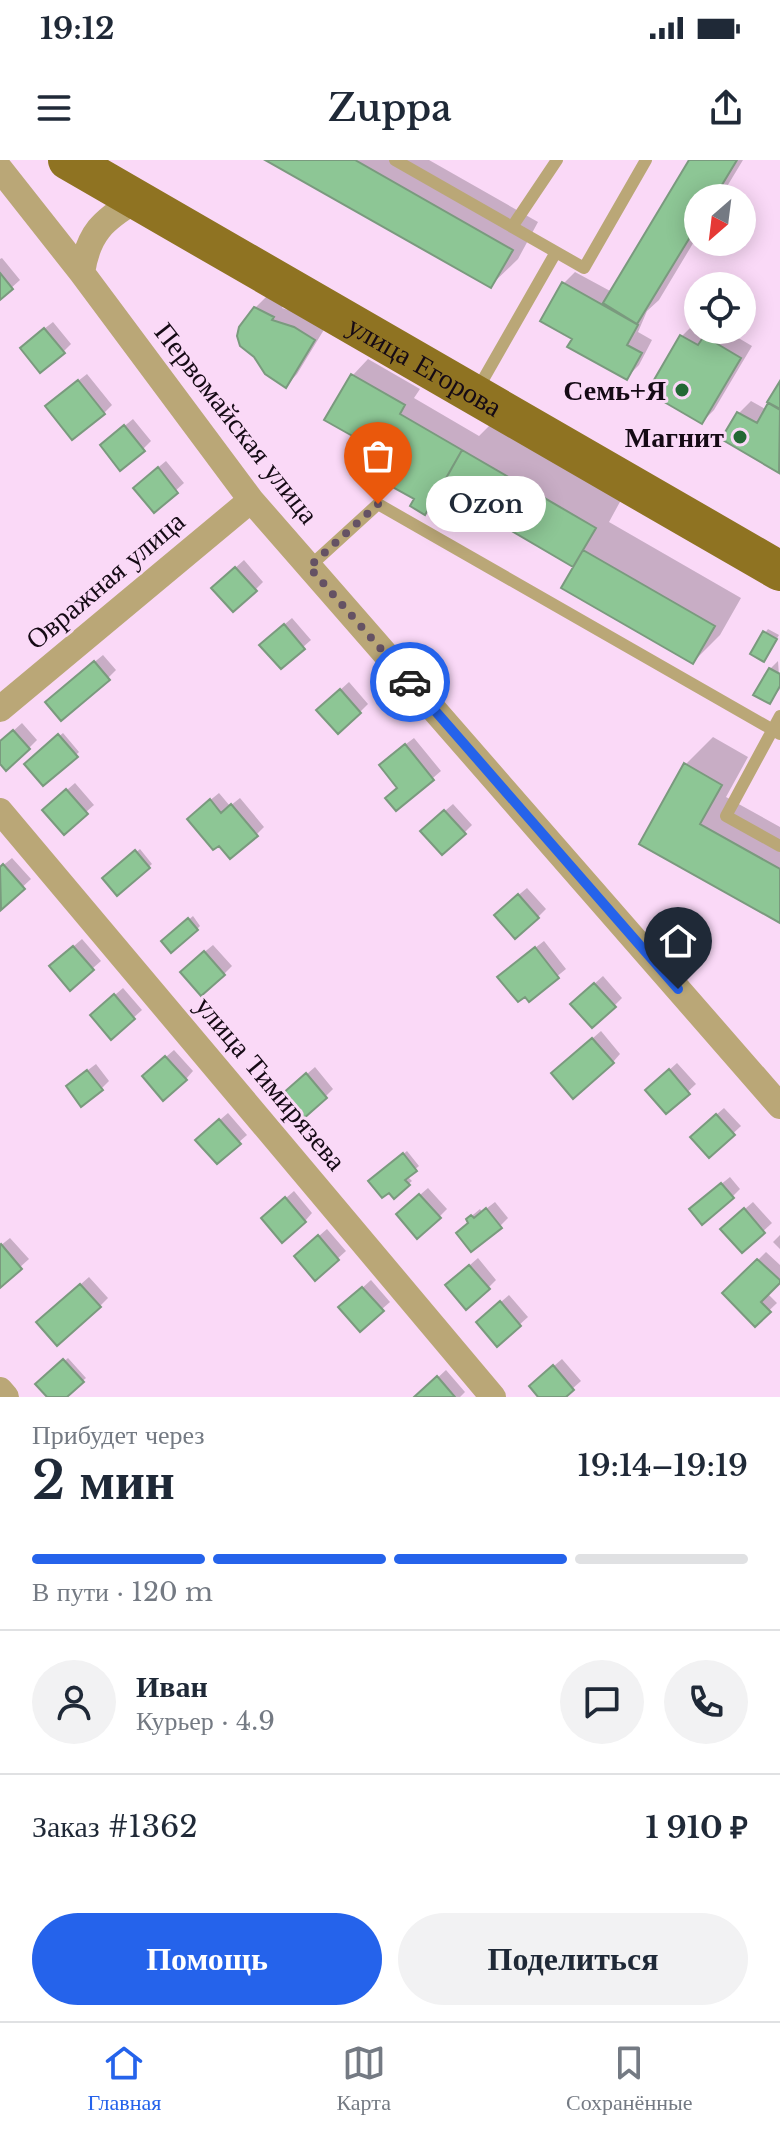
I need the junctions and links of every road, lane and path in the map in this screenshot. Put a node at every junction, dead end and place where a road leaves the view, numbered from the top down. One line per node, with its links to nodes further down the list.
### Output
1 (395, 160): 7 (lane)
2 (557, 160): 7 (lane)
3 (646, 160): 8 (lane)
4 (83, 164): 6 (main road, улица Егорова)
5 (0, 169): 9 (street, Первомайская улица)
6 (136, 200): 9 (street); 10 (main road, улица Егорова)
7 (512, 227): 8 (lane)
8 (556, 252): 10 (lane)
9 (82, 273): 11 (street, Первомайская улица)
10 (475, 394): 13 (main road, улица Егорова)
11 (251, 500): 12 (street, Первомайская улица); 14 (street, Овражная улица)
12 (309, 567): 16 (lane); 19 (street, Первомайская улица)
13 (780, 571)
14 (0, 709)
15 (780, 716): 16 (lane)
16 (776, 732): 18 (lane)
17 (0, 811): 22 (street, улица Тимирязева)
18 (780, 846)
19 (780, 1106)
20 (0, 1390): 21 (street)
21 (6, 1397)
22 (493, 1397)

